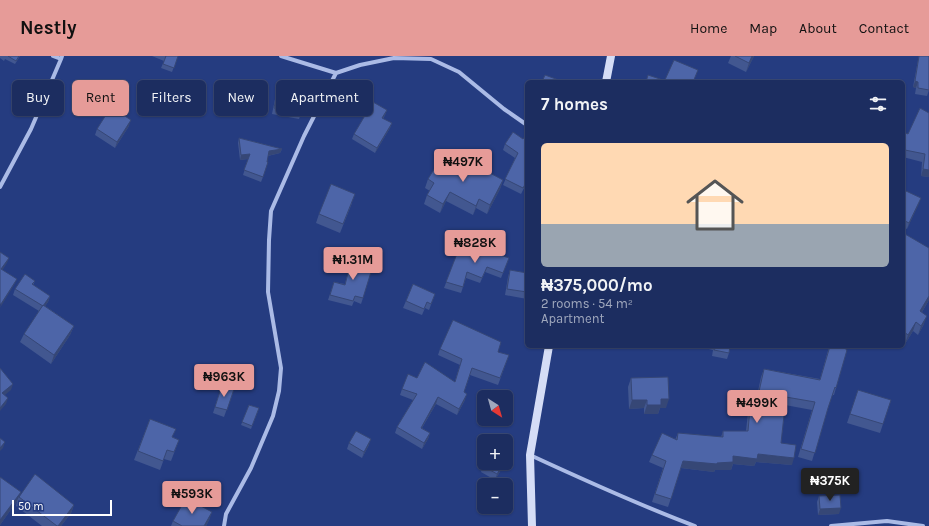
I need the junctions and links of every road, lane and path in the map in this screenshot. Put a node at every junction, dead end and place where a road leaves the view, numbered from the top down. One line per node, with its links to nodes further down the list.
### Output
1 (53, 56): 4 (street)
2 (281, 56): 5 (street)
3 (610, 56): 6 (street)
4 (62, 58): 8 (street)
5 (336, 73): 7 (street); 11 (street)
6 (606, 80)
7 (525, 124)
8 (0, 187)
9 (549, 348): 10 (street)
10 (530, 455): 12 (street); 13 (street)
11 (224, 526)
12 (532, 526)
13 (695, 526)
14 (831, 526): 15 (street)
15 (923, 526)

